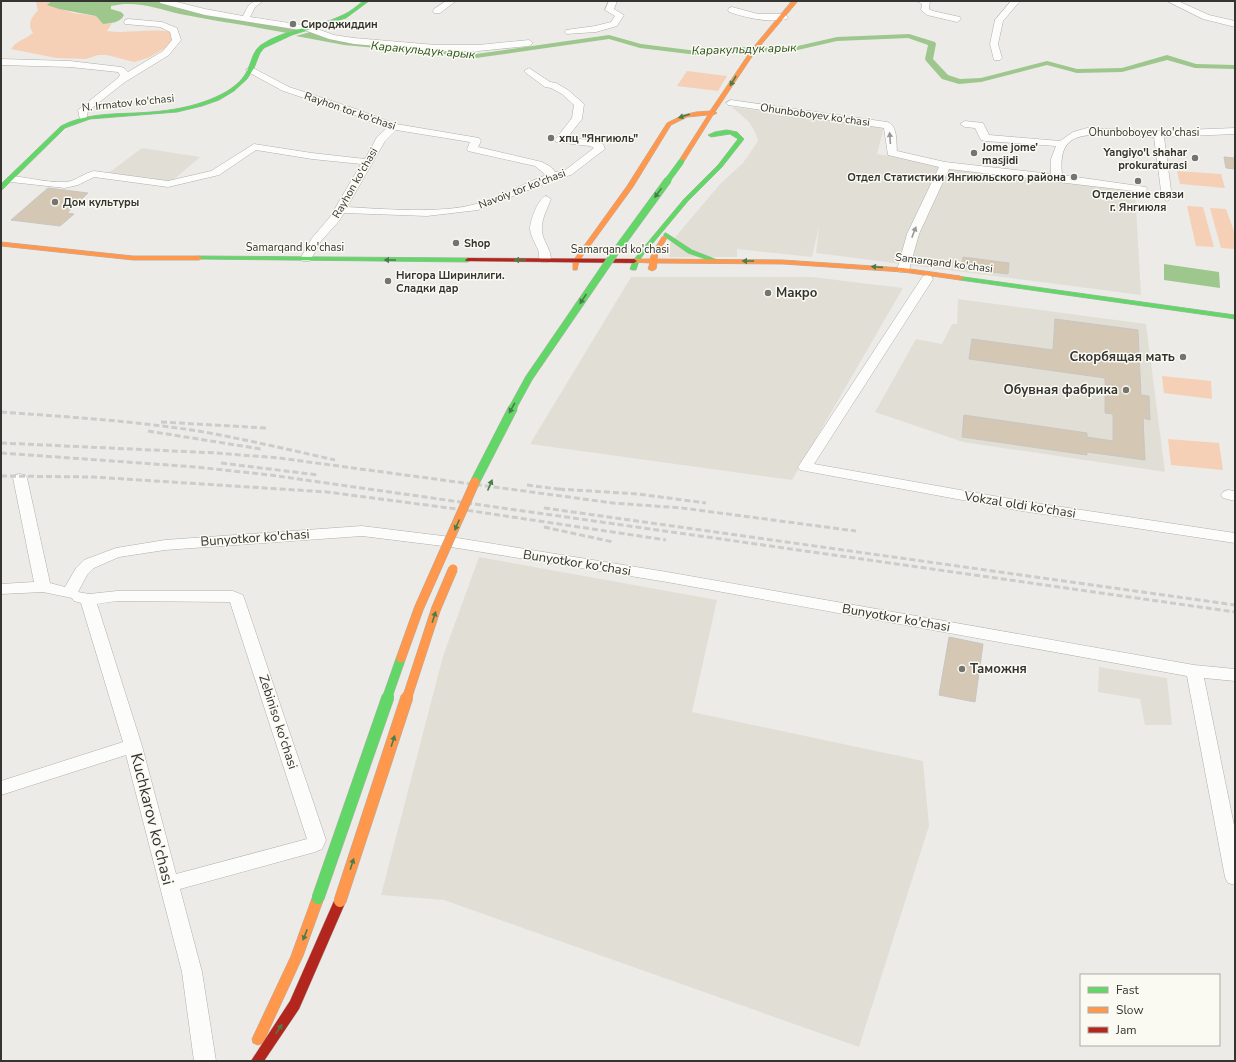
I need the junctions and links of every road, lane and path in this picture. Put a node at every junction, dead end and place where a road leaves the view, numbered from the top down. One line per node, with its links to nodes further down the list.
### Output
1 (163, 1): 10 (street)
2 (259, 1): 13 (street)
3 (366, 1): 18 (main road, N. Irmatov ko'chasi)
4 (452, 1): 12 (street)
5 (614, 1): 19 (street)
6 (795, 1): 14 (main road)
7 (921, 1): 15 (street)
8 (1016, 1): 22 (street)
9 (1171, 1): 17 (street)
10 (177, 2): 13 (street)
11 (732, 10): 14 (street)
12 (437, 11)
13 (245, 18): 18 (street)
14 (784, 18): 20 (main road); 23 (main road)
15 (957, 19)
16 (128, 22): 28 (street)
17 (1235, 24)
18 (309, 29): 21 (street); 26 (main road, N. Irmatov ko'chasi)
19 (569, 32)
20 (778, 36)
21 (529, 43)
22 (997, 58)
23 (747, 59): 25 (main road); 29 (main road, one-way to 29)
24 (1, 62): 28 (street)
25 (759, 62)
26 (251, 70): 30 (main road, N. Irmatov ko'chasi); 32 (street, Rayhon tor ko'chasi)
27 (529, 71): 40 (street, Navoiy tor ko'chasi)
28 (122, 80): 30 (street)
29 (724, 111): 39 (street, Ohunboboyev ko'chasi, one-way to 29); 55 (main road, one-way to 55); 56 (main road); 77 (main road, one-way to 77, bridge)
30 (83, 118): 42 (main road, N. Irmatov ko'chasi)
31 (965, 124): 37 (street)
32 (394, 127): 38 (street, Rayhon ko'chasi); 40 (street, Rayhon tor ko'chasi)
33 (681, 128): 54 (main road)
34 (746, 130): 47 (main road)
35 (1235, 131): 36 (street, Ohunboboyev ko'chasi)
36 (1159, 134): 37 (street, Ohunboboyev ko'chasi); 44 (street)
37 (1063, 144): 41 (street)
38 (368, 162): 42 (street); 46 (street, Rayhon ko'chasi)
39 (945, 165): 41 (street, Ohunboboyev ko'chasi); 59 (street, one-way to 39)
40 (553, 176): 46 (street, Navoiy tor ko'chasi)
41 (1057, 178): 43 (street, Ohunboboyev ko'chasi)
42 (4, 184)
43 (1142, 189)
44 (1167, 198)
45 (546, 199): 53 (street)
46 (340, 210): 51 (street, Rayhon ko'chasi)
47 (666, 235): 52 (main road); 57 (main road)
48 (1, 244): 51 (main road, Samarqand ko'chasi)
49 (1, 250): 53 (main road, Samarqand ko'chasi)
50 (627, 254): 58 (main road)
51 (306, 259): 53 (main road, Samarqand ko'chasi, one-way to 51)
52 (717, 261): 57 (main road, Samarqand ko'chasi); 59 (main road, Samarqand ko'chasi, one-way to 52)
53 (544, 264): 55 (main road, Samarqand ko'chasi)
54 (588, 264): 55 (main road, Samarqand ko'chasi); 56 (main road, Samarqand ko'chasi)
55 (576, 265)
56 (635, 265): 57 (main road, Samarqand ko'chasi)
57 (652, 265): 60 (main road, Samarqand ko'chasi)
58 (618, 267)
59 (903, 270): 61 (main road, Samarqand ko'chasi)
60 (927, 279): 62 (main road, Samarqand ko'chasi); 65 (street, Vokzal oldi ko'chasi)
61 (1235, 317)
62 (1235, 322)
63 (20, 478): 66 (street)
64 (467, 536): 77 (main road, one-way to 64, bridge)
65 (1235, 538)
66 (43, 588): 67 (street); 68 (street)
67 (1, 589)
68 (70, 593): 69 (street); 70 (street, Bunyotkor ko'chasi)
69 (88, 600): 72 (street, Kuchkarov ko'chasi); 76 (street, Zebiniso ko'chasi)
70 (1194, 671): 71 (street, Bunyotkor ko'chasi); 74 (street)
71 (1235, 676)
72 (133, 746): 73 (street); 76 (street, Kuchkarov ko'chasi)
73 (1, 788)
74 (1231, 832): 75 (street)
75 (1235, 877)
76 (169, 884): 78 (street, Kuchkarov ko'chasi)
77 (252, 1056)
78 (205, 1061)

